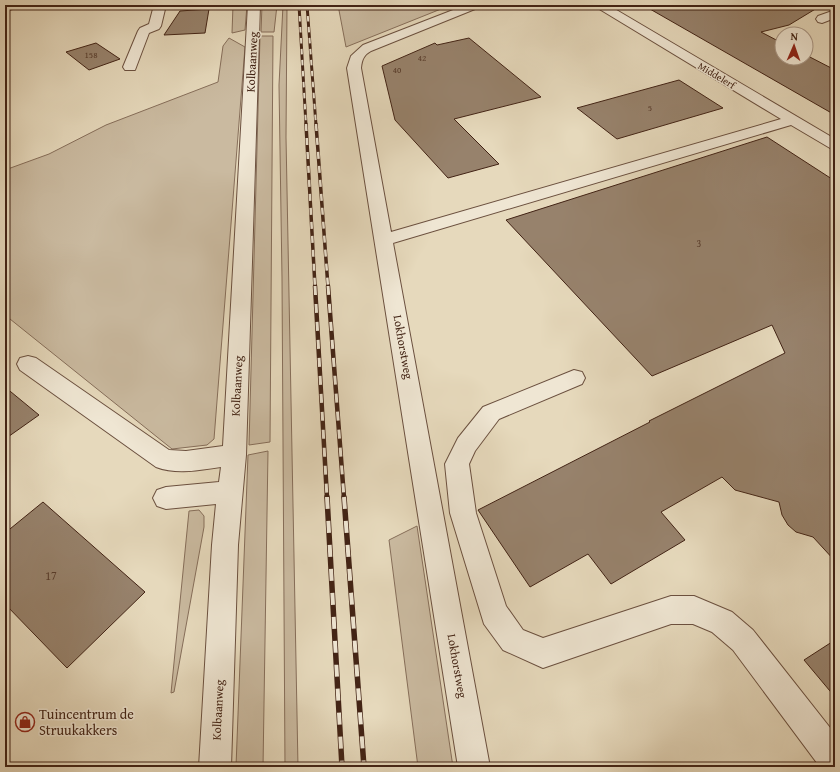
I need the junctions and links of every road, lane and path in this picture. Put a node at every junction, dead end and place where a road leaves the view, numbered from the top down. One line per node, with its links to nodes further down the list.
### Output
1 (16, 5): 6 (street)
2 (160, 5): 9 (street)
3 (254, 5): 15 (street, Kolbaanweg)
4 (476, 5): 12 (street, Lokhorstweg)
5 (600, 5): 10 (street, Middelerf)
6 (5, 8)
7 (835, 14): 8 (street)
8 (822, 19)
9 (130, 67)
10 (792, 120): 11 (street, Middelerf); 12 (street)
11 (835, 145)
12 (384, 240): 20 (street, Lokhorstweg)
13 (28, 364): 15 (street)
14 (574, 378): 18 (street)
15 (234, 455): 16 (street, Kolbaanweg)
16 (230, 492): 17 (street); 19 (street, Kolbaanweg)
17 (166, 498)
18 (835, 760)
19 (215, 767)
20 (474, 767)

